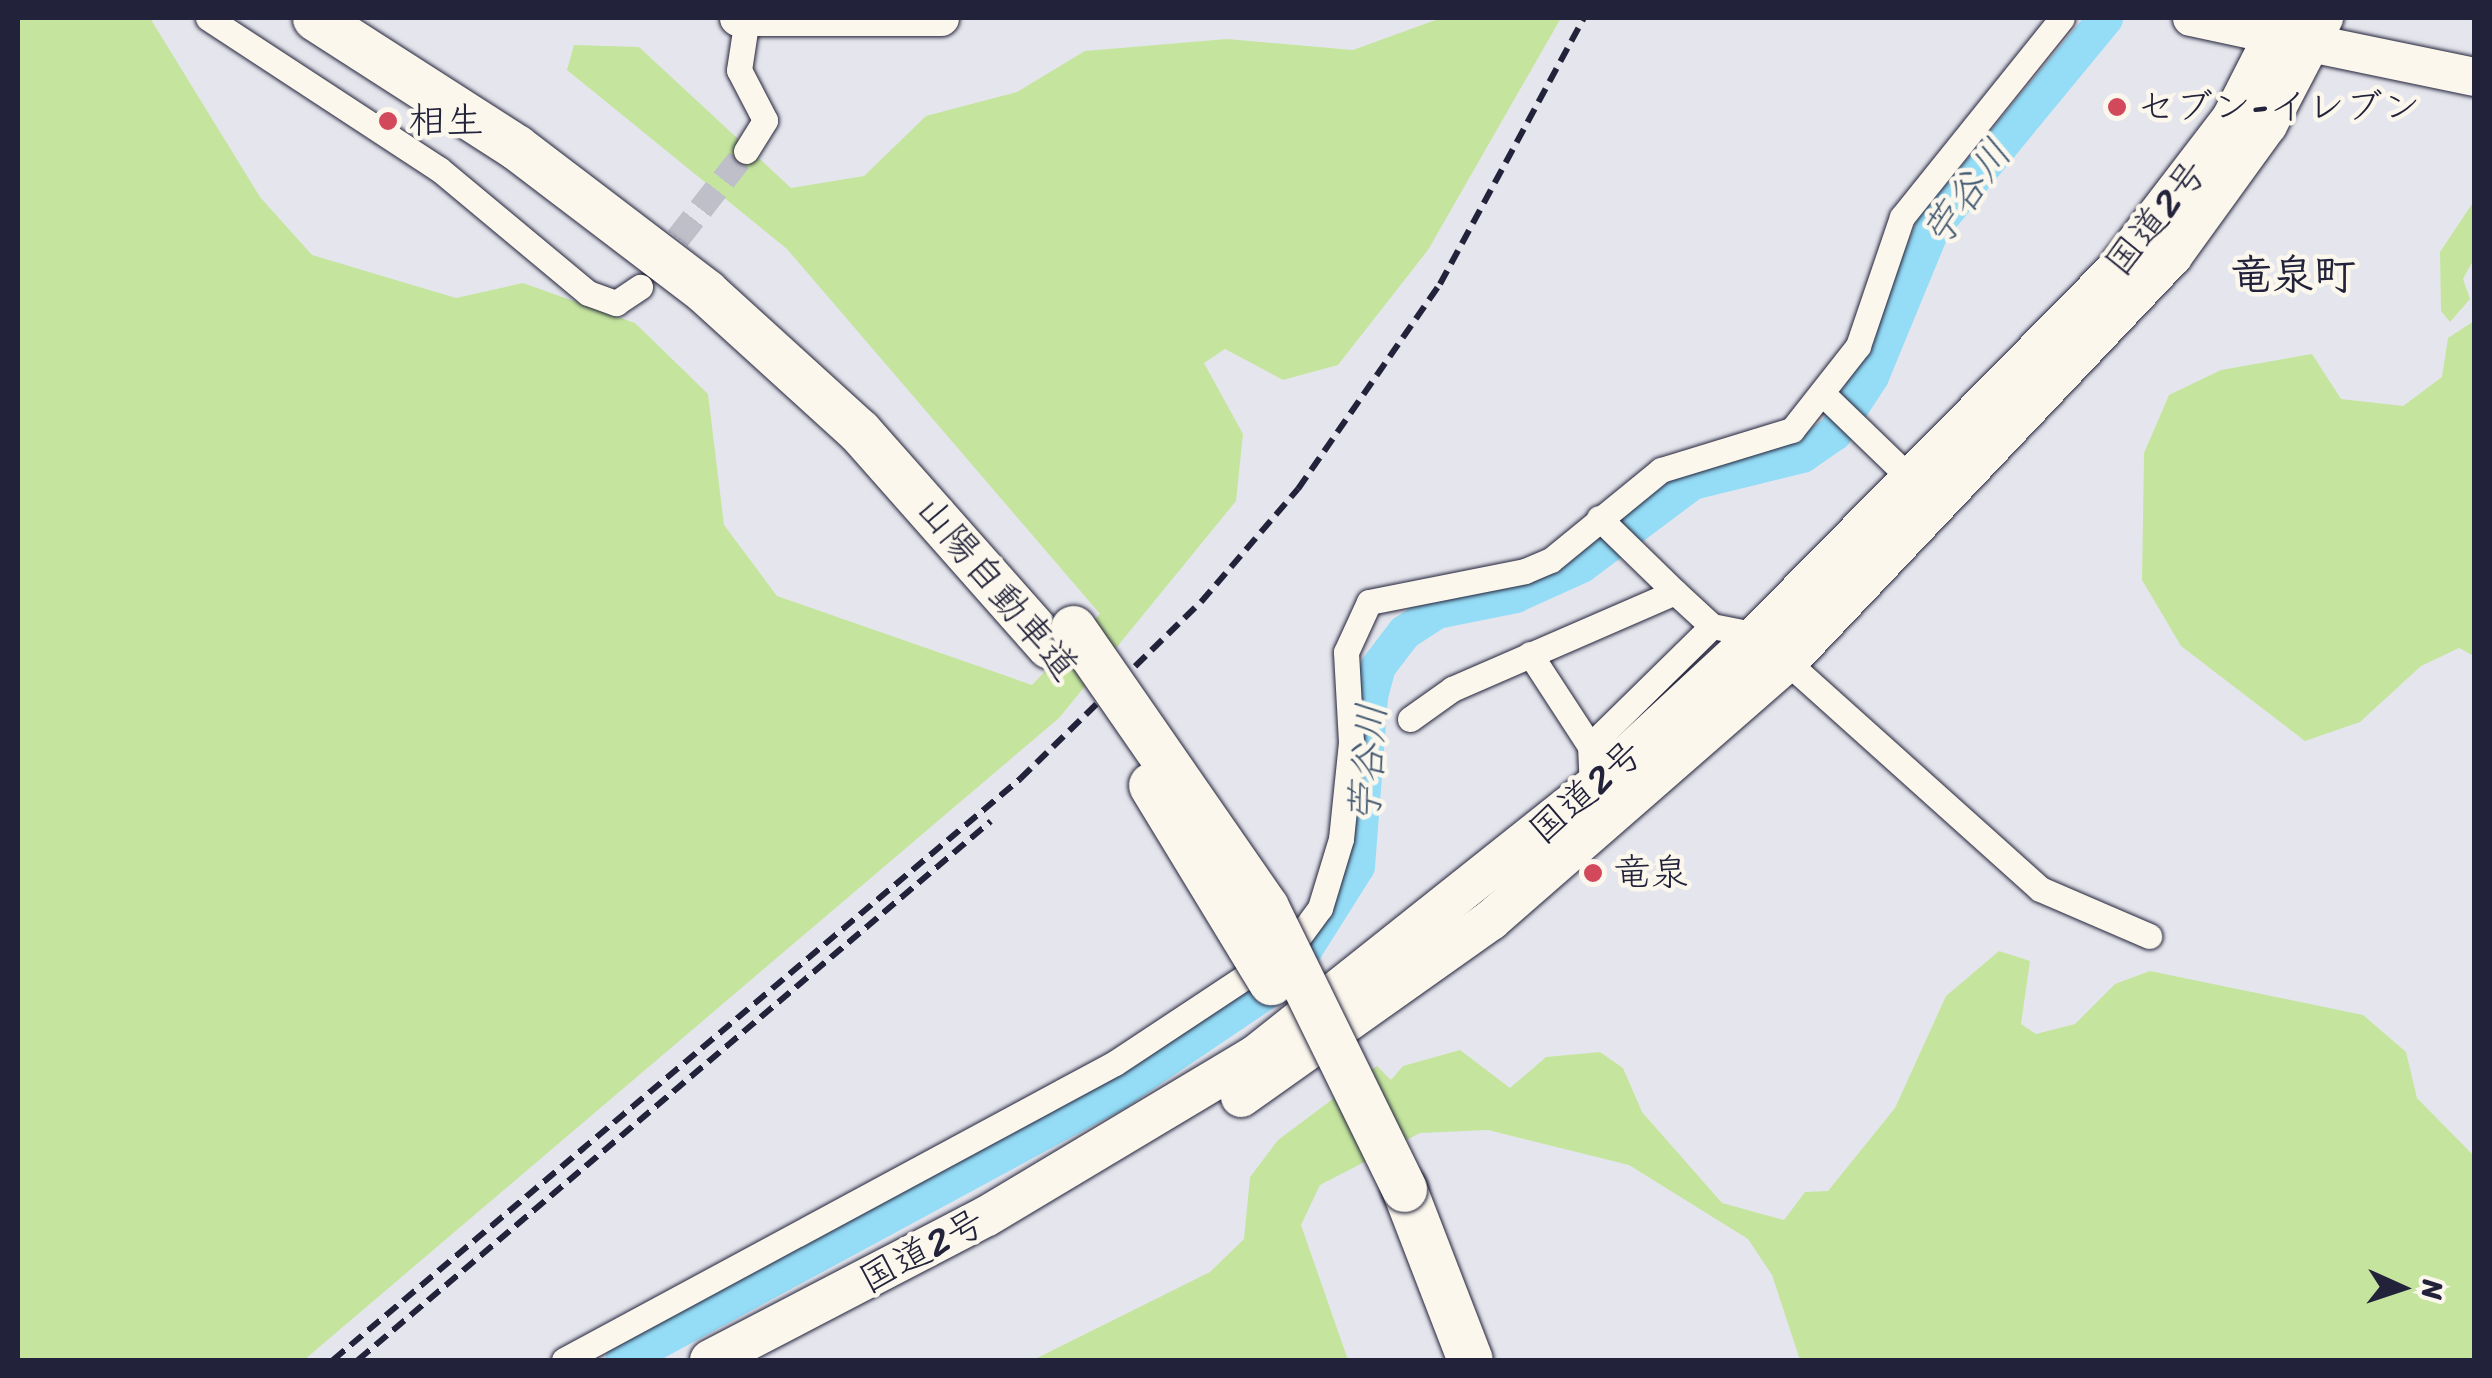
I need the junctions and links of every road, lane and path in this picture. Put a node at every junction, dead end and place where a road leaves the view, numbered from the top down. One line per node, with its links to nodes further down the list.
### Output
1 (208, 18): 11 (street)
2 (315, 18): 18 (highway, 山陽自動車道)
3 (372, 18): 18 (highway, 山陽自動車道)
4 (743, 18): 5 (main road); 10 (street)
5 (942, 18)
6 (2062, 18): 12 (street)
7 (2190, 18): 8 (main road)
8 (2298, 29): 9 (main road); 13 (highway, 国道2号); 20 (highway, 国道2号)
9 (2474, 78)
10 (746, 151)
11 (640, 287)
12 (1828, 399): 13 (street); 14 (street)
13 (1912, 480): 17 (highway, 国道2号)
14 (1601, 520): 15 (street); 26 (street)
15 (1676, 592): 16 (street); 19 (street)
16 (1712, 626): 17 (street); 22 (street)
17 (1757, 635): 20 (street); 23 (highway, 国道2号)
18 (1061, 637): 25 (highway, 山陽自動車道, bridge)
19 (1530, 654): 21 (street); 22 (street)
20 (1786, 662): 24 (street); 28 (highway, 国道2号)
21 (1410, 720)
22 (1590, 746): 23 (street)
23 (1592, 788): 27 (highway, 国道2号)
24 (2148, 936)
25 (1391, 1197): 29 (highway, 山陽自動車道); 30 (highway, 山陽自動車道)
26 (564, 1360)
27 (710, 1360)
28 (770, 1360)
29 (1438, 1360)
30 (1470, 1360)

